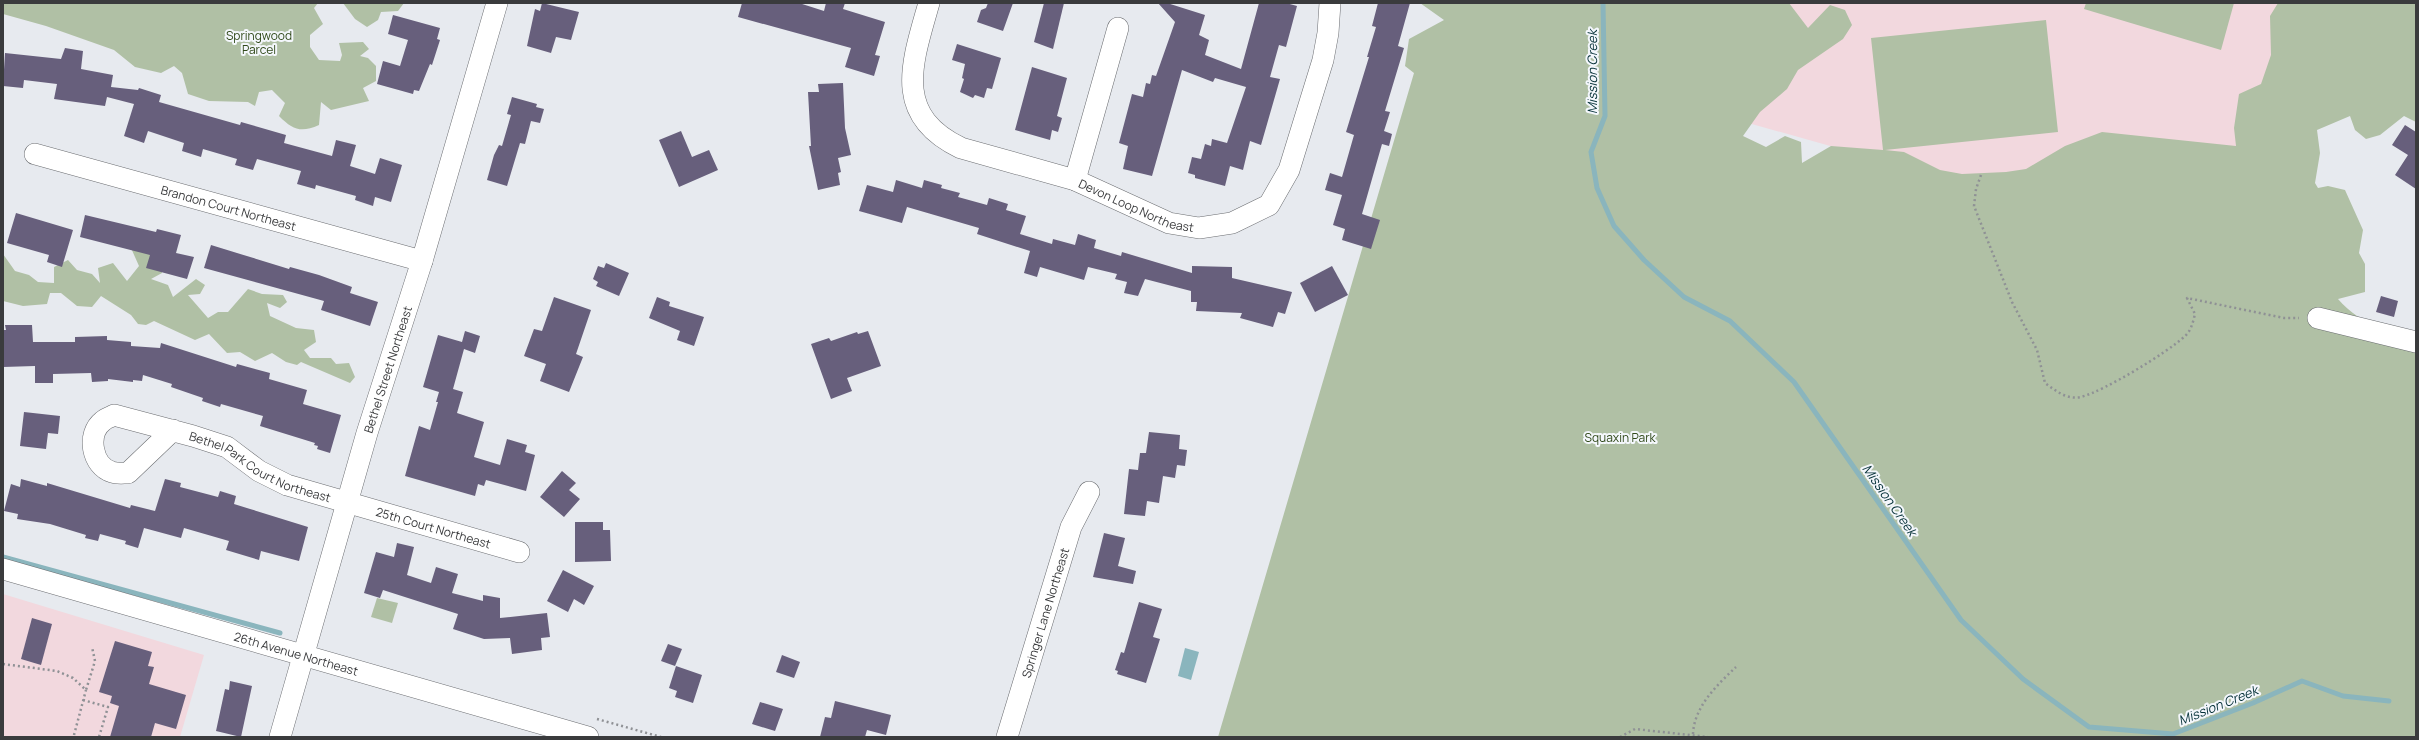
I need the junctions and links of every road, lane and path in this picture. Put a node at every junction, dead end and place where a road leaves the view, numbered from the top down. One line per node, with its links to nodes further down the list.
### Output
1 (497, 3): 8 (street, Bethel Street Northeast)
2 (929, 3): 7 (street, Devon Loop Northeast)
3 (1330, 3): 7 (street, Devon Loop Northeast)
4 (1118, 28): 7 (street)
5 (35, 154): 8 (street, Brandon Court Northeast)
6 (1981, 175): 9 (path)
7 (1075, 180)
8 (422, 262): 13 (street, Bethel Street Northeast)
9 (2318, 318): 10 (street)
10 (2416, 342)
11 (172, 430): 13 (street, Bethel Park Court Northeast)
12 (1090, 492): 27 (street, Springer Lane Northeast)
13 (348, 502): 14 (street, 25th Court Northeast); 17 (street, Bethel Street Northeast)
14 (519, 552)
15 (3, 569): 17 (street, 26th Avenue Northeast)
16 (92, 647): 20 (path)
17 (304, 656): 25 (street, Bethel Street Northeast); 26 (street, 26th Avenue Northeast)
18 (3, 664): 20 (path)
19 (1736, 667): 23 (path)
20 (86, 690): 21 (path)
21 (83, 700): 22 (path); 24 (path)
22 (74, 734)
23 (1693, 734): 28 (path); 29 (path)
24 (99, 737)
25 (280, 737)
26 (588, 737)
27 (1008, 737)
28 (1620, 737)
29 (1708, 737)

